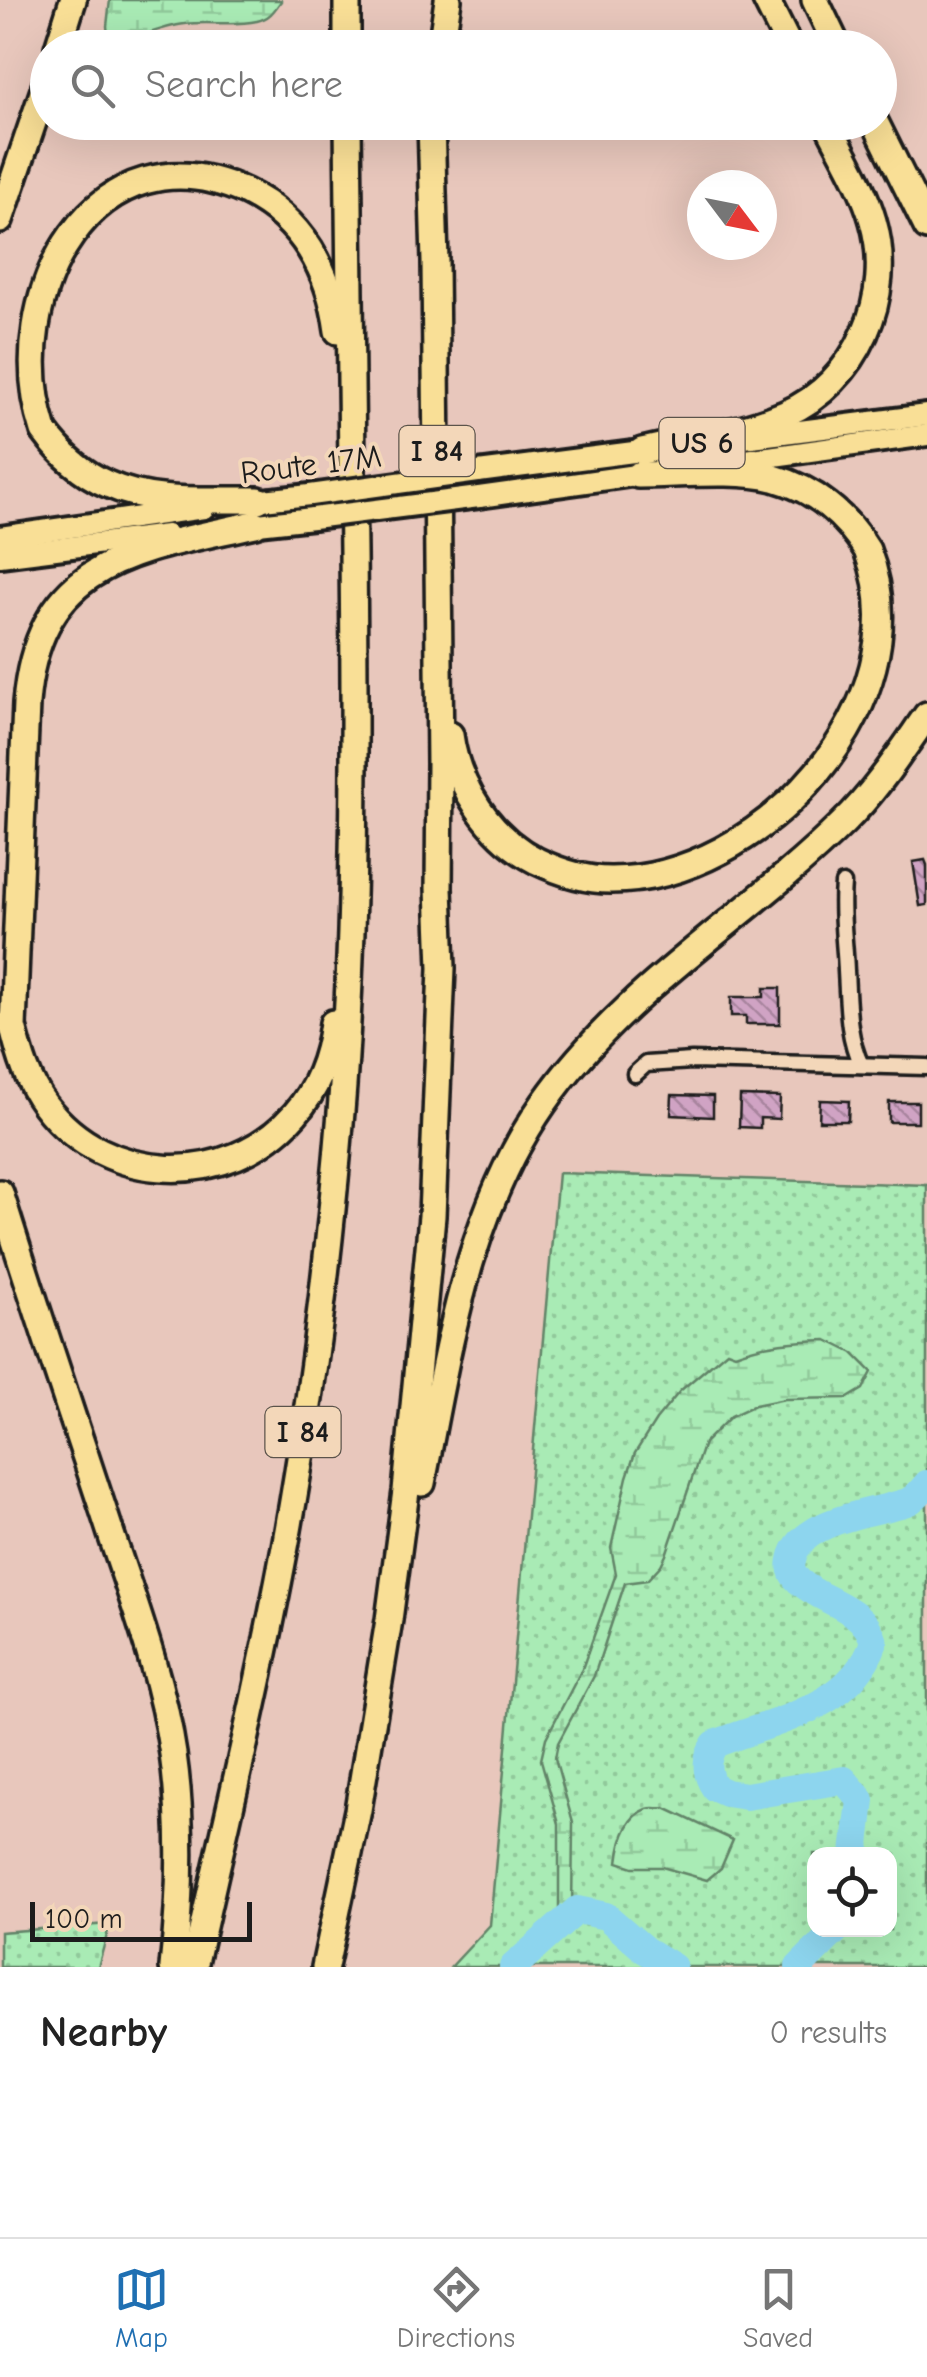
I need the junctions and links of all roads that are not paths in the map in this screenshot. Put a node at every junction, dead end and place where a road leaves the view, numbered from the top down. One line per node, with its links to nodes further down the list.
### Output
1 (74, 0): 7 (highway)
2 (347, 0): 8 (highway)
3 (432, 0): 9 (highway)
4 (448, 0): 10 (highway)
5 (766, 0): 11 (highway)
6 (814, 0): 12 (highway)
7 (64, 30)
8 (348, 30)
9 (433, 30)
10 (444, 30)
11 (781, 30)
12 (829, 30)
13 (30, 131): 18 (highway)
14 (348, 140): 22 (highway, I 84)
15 (431, 140): 27 (highway, I 84)
16 (836, 140): 23 (highway)
17 (884, 140): 19 (highway)
18 (0, 220)
19 (927, 227)
20 (927, 414): 23 (main road, Route 17M / US 6)
21 (927, 435): 23 (main road, Route 17M / US 6)
22 (352, 445): 24 (highway); 30 (highway, I 84)
23 (640, 463): 24 (main road, Route 17M / US 6, bridge); 24 (main road, Route 17M / US 6, bridge); 27 (highway)
24 (256, 512): 25 (main road, Route 17M / US 6); 26 (main road, Route 17M / US 6); 30 (highway)
25 (0, 537)
26 (0, 556)
27 (438, 640): 35 (highway, I 84)
28 (927, 715): 35 (highway)
29 (843, 884): 31 (street)
30 (352, 889): 37 (highway, I 84)
31 (861, 1065): 32 (street); 33 (street)
32 (927, 1067)
33 (634, 1074)
34 (0, 1193): 36 (highway)
35 (383, 1659): 38 (highway, I 84)
36 (172, 1967)
37 (194, 1967)
38 (325, 1967)

